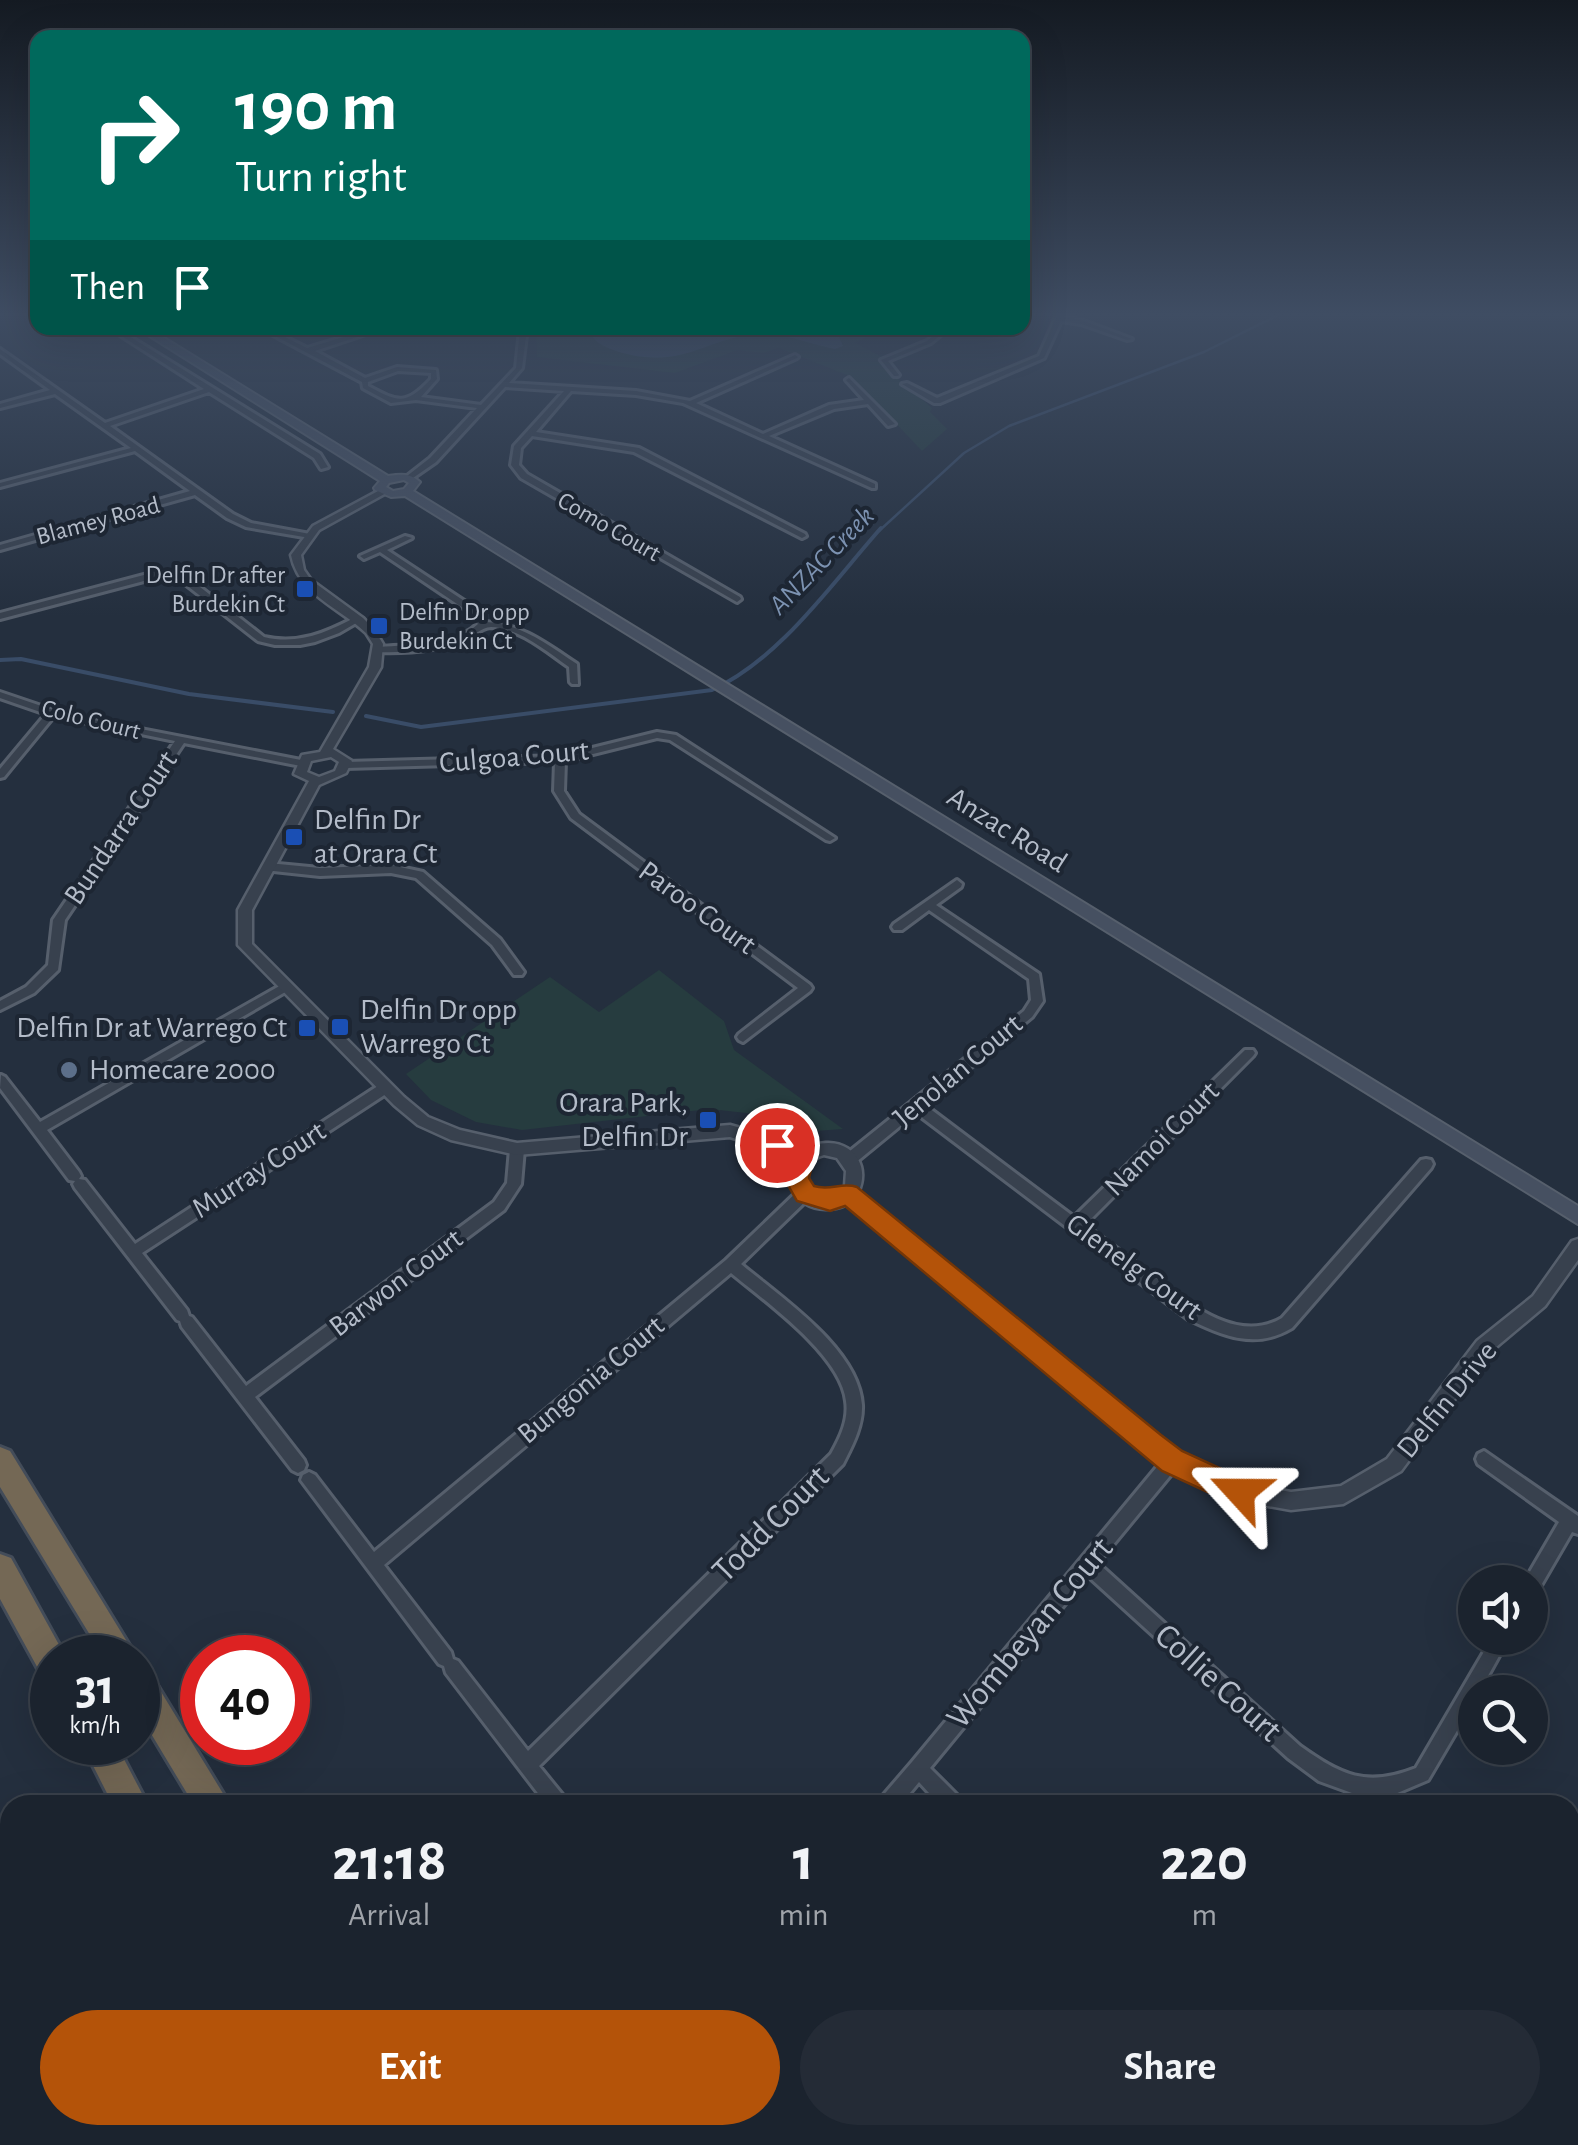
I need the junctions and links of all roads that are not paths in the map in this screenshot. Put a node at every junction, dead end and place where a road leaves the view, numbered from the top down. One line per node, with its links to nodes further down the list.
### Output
1 (89, 415): 11 (street)
2 (135, 415): 11 (street)
3 (252, 415): 15 (street)
4 (275, 415): 18 (main road)
5 (474, 415): 17 (street)
6 (546, 415): 12 (street)
7 (721, 415): 13 (street)
8 (813, 415): 13 (street)
9 (881, 415): 10 (street)
10 (891, 424)
11 (104, 426): 14 (street)
12 (530, 433): 22 (street); 27 (street, Como Court)
13 (766, 435): 19 (street)
14 (136, 448): 16 (street); 20 (street)
15 (324, 467)
16 (0, 484)
17 (408, 485): 18 (main road); 62 (main road, Anzac Road)
18 (384, 486): 21 (street)
19 (872, 486)
20 (196, 492): 21 (street); 24 (street, Blamey Road)
21 (307, 536): 29 (street)
22 (802, 536)
23 (408, 538): 25 (street)
24 (0, 548)
25 (382, 550): 26 (street); 30 (street)
26 (364, 556)
27 (737, 600)
28 (0, 616): 29 (street)
29 (359, 619): 31 (street)
30 (483, 624): 31 (street); 32 (street)
31 (379, 650): 36 (street)
32 (575, 682)
33 (0, 695): 34 (street, Colo Court)
34 (51, 714): 35 (street, Colo Court); 40 (street)
35 (181, 740): 38 (street, Colo Court); 49 (street, Bundarra Court)
36 (326, 752): 38 (street); 39 (street)
37 (560, 759): 39 (street, Culgoa Court); 42 (street, Culgoa Court); 50 (street, Paroo Court)
38 (302, 763): 41 (street)
39 (346, 765): 41 (street)
40 (0, 775)
41 (315, 781): 43 (street)
42 (830, 838)
43 (268, 867): 47 (street); 48 (street)
44 (957, 884): 45 (street)
45 (929, 905): 46 (street); 54 (street, Jenolan Court)
46 (898, 927)
47 (518, 972)
48 (283, 988): 53 (street); 55 (street)
49 (0, 1006)
50 (742, 1038)
51 (1249, 1053): 63 (street, Namoi Court)
52 (1, 1080): 55 (street)
53 (385, 1088): 56 (street); 65 (street, Murray Court)
54 (918, 1107): 57 (street, Jenolan Court); 63 (street, Glenelg Court)
55 (38, 1130): 65 (street)
56 (518, 1149): 58 (street); 67 (street, Barwon Court)
57 (850, 1159): 58 (street); 61 (street)
58 (801, 1161): 60 (street)
59 (1426, 1164): 63 (street, Glenelg Court)
60 (805, 1194): 61 (street); 66 (street, Bungonia Court)
61 (848, 1194): 69 (street, Delfin Drive)
62 (1578, 1216)
63 (1074, 1226)
64 (1578, 1246): 69 (street, Delfin Drive)
65 (133, 1252): 67 (street)
66 (731, 1264): 74 (street, Bungonia Court); 82 (street, Todd Court)
67 (244, 1396): 71 (street)
68 (1484, 1459): 73 (street)
69 (1172, 1461): 75 (street, Wombeyan Court)
70 (0, 1462): 79 (highway)
71 (298, 1465)
72 (310, 1480): 74 (street)
73 (1574, 1523): 76 (street)
74 (373, 1563): 82 (street)
75 (1087, 1564): 84 (street, Wombeyan Court); 90 (street, Collie Court)
76 (1546, 1565)
77 (0, 1569): 78 (highway)
78 (37, 1635)
79 (108, 1635)
80 (1491, 1655): 90 (street, Collie Court)
81 (160, 1719): 86 (highway)
82 (528, 1764): 87 (street)
83 (110, 1765): 85 (highway)
84 (918, 1768): 88 (street, Wombeyan Court); 89 (street)
85 (126, 1795)
86 (207, 1795)
87 (551, 1795)
88 (896, 1795)
89 (944, 1795)
90 (1362, 1795)

